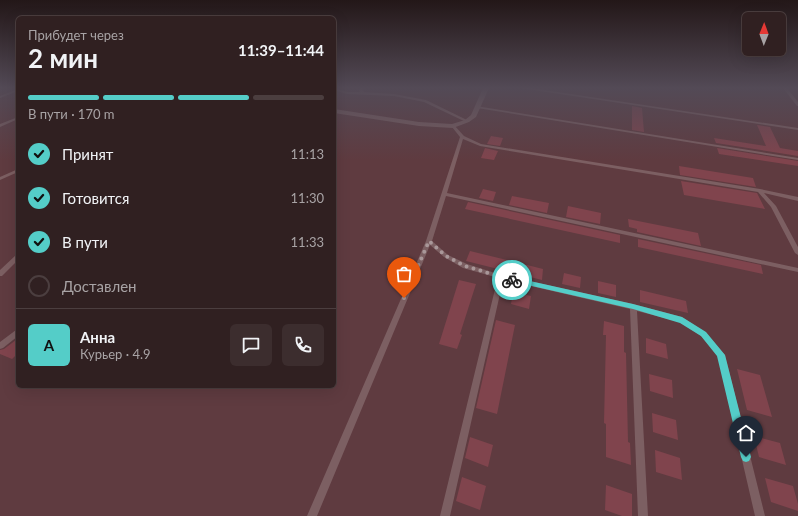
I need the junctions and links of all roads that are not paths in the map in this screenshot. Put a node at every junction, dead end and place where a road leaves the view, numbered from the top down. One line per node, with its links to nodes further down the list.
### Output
1 (341, 112): 9 (street)
2 (448, 112): 7 (lane)
3 (475, 112): 7 (street)
4 (508, 112): 12 (lane)
5 (684, 112): 10 (lane)
6 (16, 119): 8 (lane)
7 (467, 121): 9 (street)
8 (0, 126)
9 (453, 126): 11 (lane)
10 (798, 129)
11 (462, 137): 15 (lane); 16 (lane)
12 (798, 159)
13 (16, 171): 14 (lane)
14 (0, 179)
15 (760, 191): 17 (lane); 19 (lane)
16 (444, 194): 18 (lane); 21 (lane)
17 (798, 199)
18 (429, 241): 23 (lane); 27 (lane)
19 (798, 253)
20 (16, 258): 22 (lane)
21 (798, 270)
22 (0, 274)
23 (498, 276): 24 (lane); 28 (lane)
24 (633, 307): 29 (lane); 30 (lane)
25 (16, 334): 26 (lane)
26 (0, 346)
27 (312, 516)
28 (445, 516)
29 (643, 516)
30 (760, 516)

